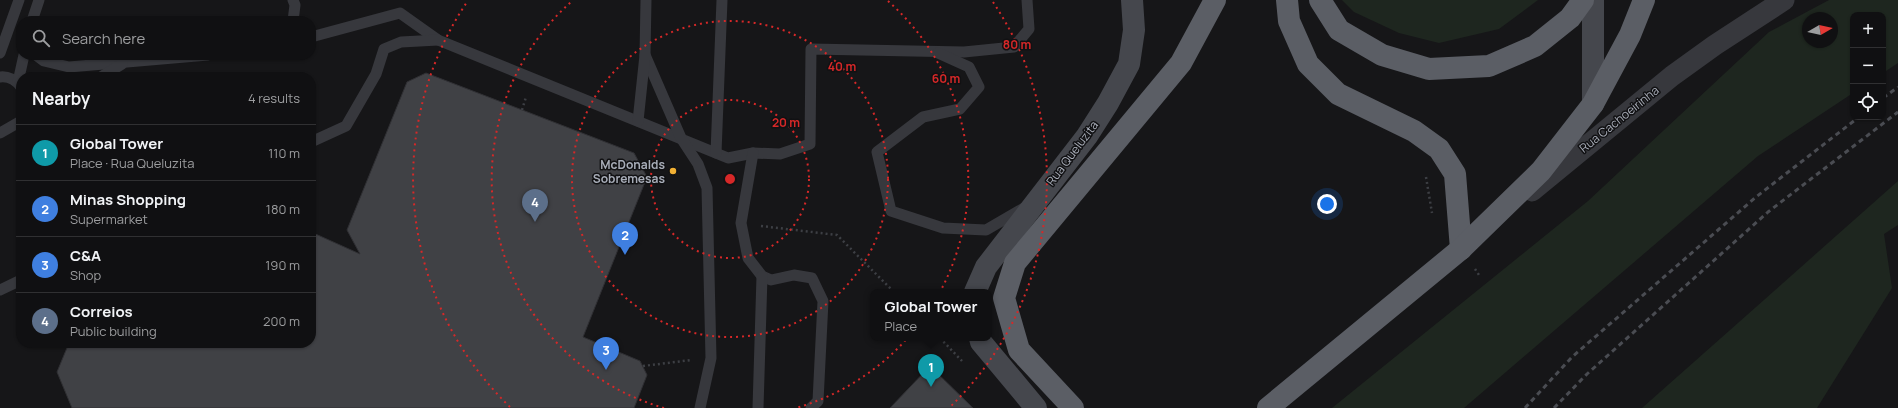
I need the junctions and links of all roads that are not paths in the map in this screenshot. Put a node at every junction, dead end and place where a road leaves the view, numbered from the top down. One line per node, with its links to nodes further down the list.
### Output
1 (19, 0): 20 (lane)
2 (39, 0): 15 (lane)
3 (293, 0): 16 (lane)
4 (646, 0): 21 (lane)
5 (722, 0): 36 (lane)
6 (1027, 0): 19 (lane)
7 (1132, 0): 38 (main road, Rua Queluzita)
8 (1215, 0): 49 (highway)
9 (1287, 0): 39 (highway)
10 (1320, 0): 11 (highway)
11 (1583, 0)
12 (1593, 0): 30 (main road)
13 (1644, 0): 30 (highway)
14 (1782, 1): 39 (street, Rua Cachoeirinha)
15 (34, 16)
16 (294, 16)
17 (316, 36): 18 (lane)
18 (438, 40): 31 (lane); 35 (lane)
19 (933, 50): 37 (lane); 38 (lane)
20 (0, 53)
21 (645, 55): 31 (lane); 34 (lane)
22 (23, 60): 26 (lane)
23 (43, 60): 25 (lane)
24 (148, 60): 25 (lane)
25 (124, 62): 27 (lane)
26 (21, 72)
27 (109, 72)
28 (0, 77): 29 (lane)
29 (16, 82)
30 (1594, 104): 39 (highway)
31 (638, 121): 34 (lane)
32 (16, 124): 33 (lane)
33 (0, 133)
34 (681, 138): 36 (lane); 45 (lane)
35 (316, 140)
36 (716, 153): 37 (lane)
37 (753, 153): 40 (lane)
38 (1036, 200): 42 (main road, Rua Queluzita)
39 (1461, 249): 50 (highway)
40 (762, 276): 46 (lane); 47 (lane)
41 (16, 282): 43 (lane)
42 (976, 289)
43 (0, 290)
44 (981, 341): 48 (main road)
45 (700, 408)
46 (758, 408)
47 (811, 408)
48 (1036, 408)
49 (1073, 408)
50 (1268, 408)

